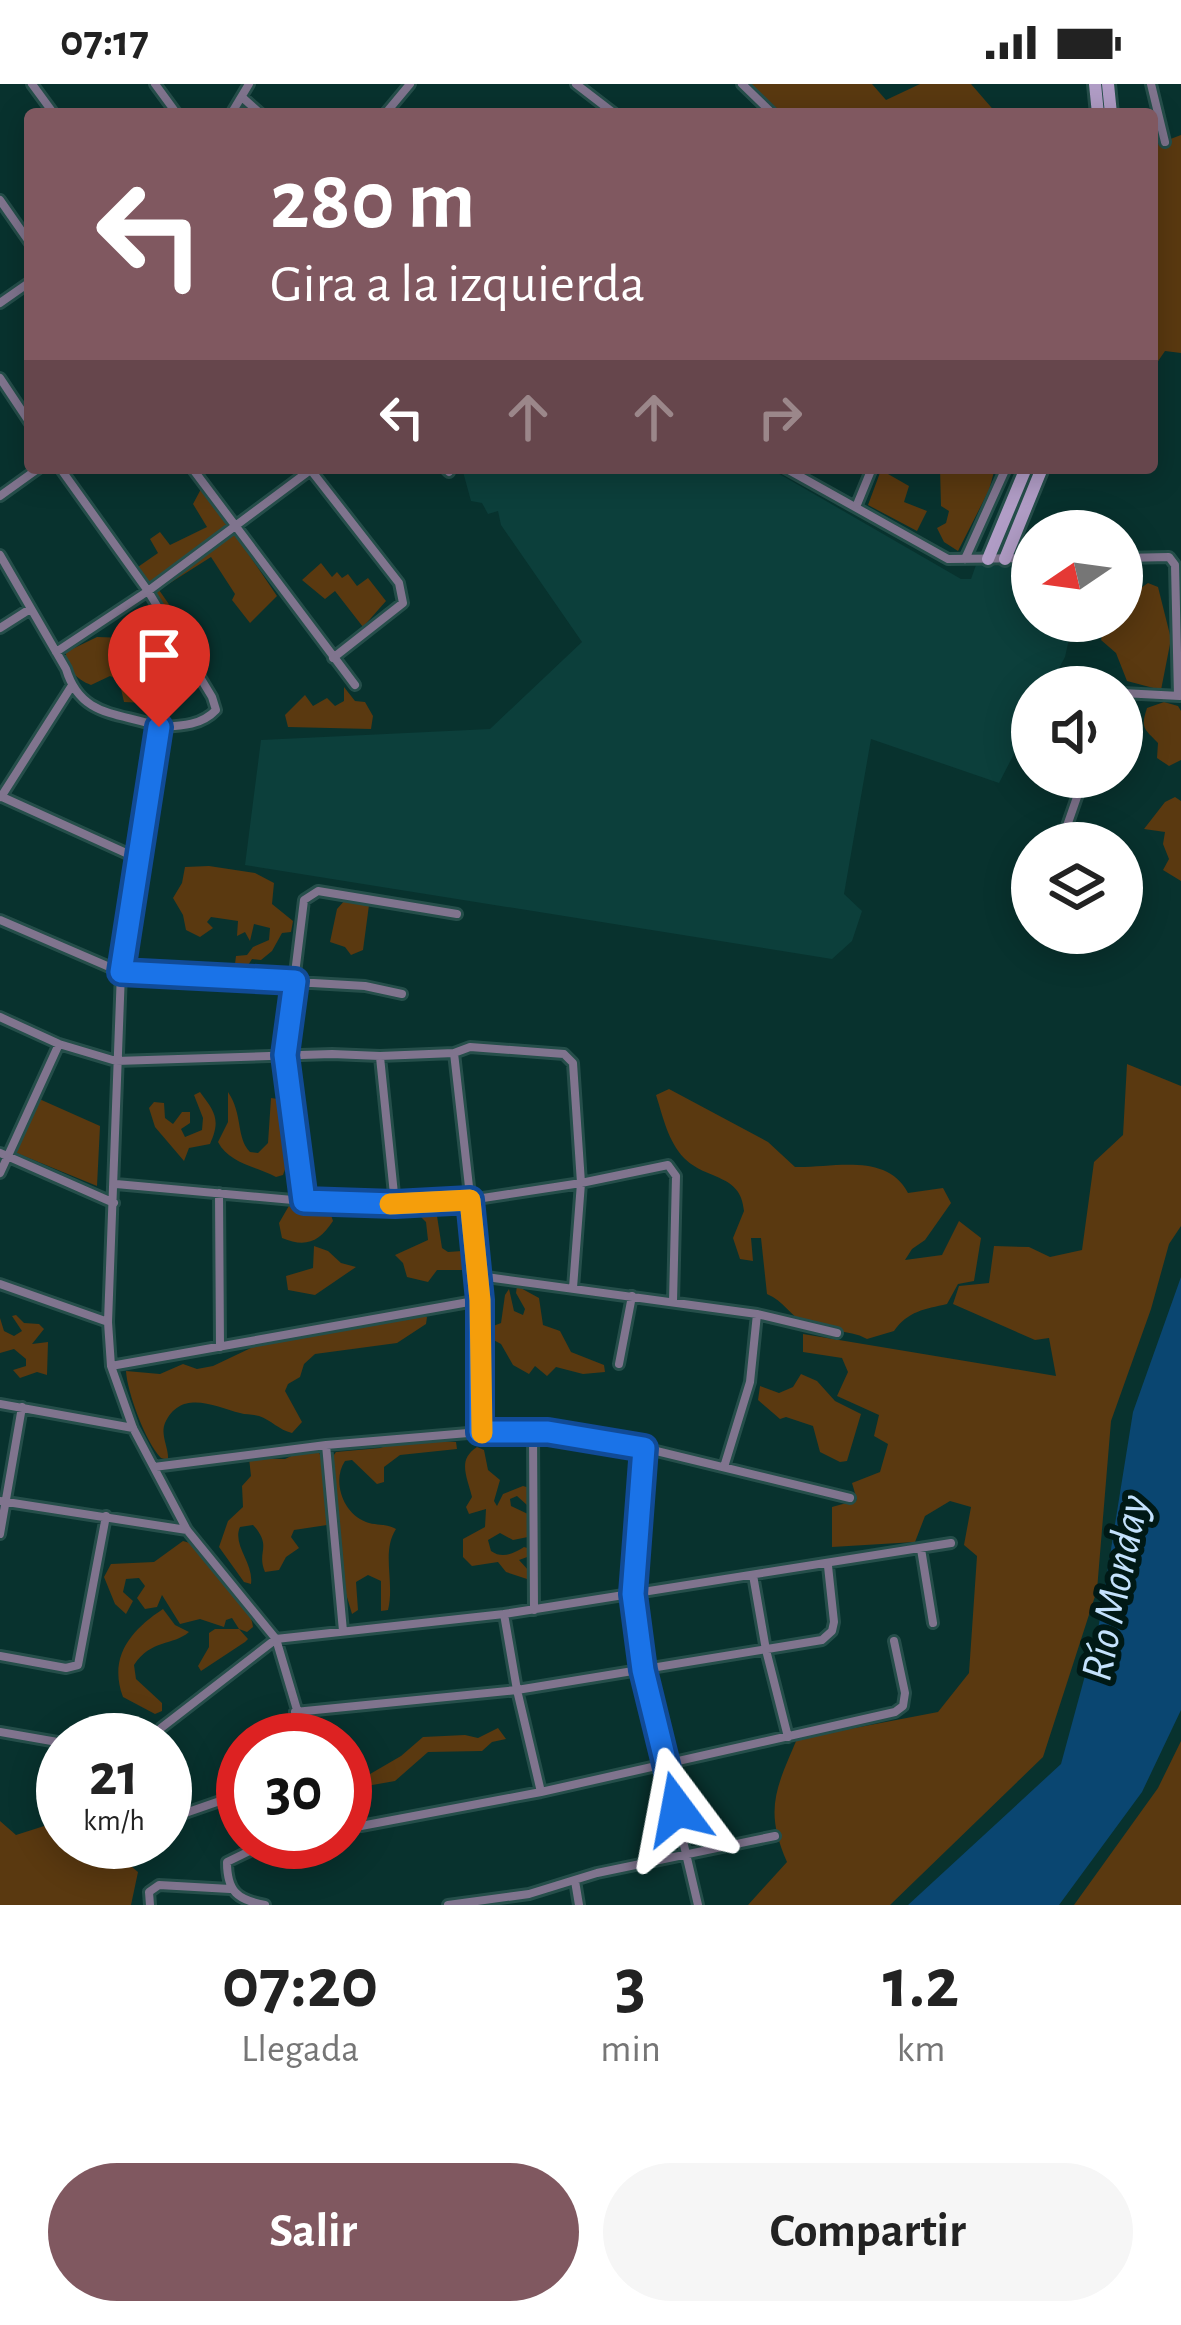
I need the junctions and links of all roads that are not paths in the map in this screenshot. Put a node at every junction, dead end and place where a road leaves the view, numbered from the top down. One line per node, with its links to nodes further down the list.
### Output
1 (249, 84): 5 (street)
2 (410, 84): 8 (street)
3 (576, 84): 9 (street)
4 (742, 84): 10 (street)
5 (243, 98): 6 (street); 7 (street)
6 (236, 108)
7 (254, 108)
8 (390, 108)
9 (607, 108)
10 (767, 108)
11 (1158, 111): 12 (street)
12 (1166, 142)
13 (0, 200): 14 (street)
14 (24, 235)
15 (0, 378): 16 (street)
16 (24, 414)
17 (31, 474): 27 (street)
18 (64, 474): 36 (street)
19 (196, 474): 29 (street)
20 (305, 474): 29 (street)
21 (315, 474): 40 (street)
22 (796, 474): 28 (street)
23 (870, 474): 28 (street)
24 (1003, 474): 32 (street)
25 (1023, 474): 33 (main road)
26 (1040, 474): 34 (main road)
27 (0, 496)
28 (856, 507): 32 (street)
29 (235, 528): 36 (street); 40 (street)
30 (0, 555): 37 (street)
31 (1143, 558): 44 (street)
32 (965, 559): 33 (street)
33 (988, 559): 34 (street)
34 (1005, 559): 35 (street)
35 (1011, 559)
36 (148, 591): 39 (street); 45 (street)
37 (30, 609): 38 (street); 39 (street)
38 (0, 628)
39 (56, 652): 42 (street)
40 (334, 658): 41 (street)
41 (355, 686)
42 (71, 687): 45 (street); 46 (street)
43 (1143, 694): 44 (street)
44 (1179, 696)
45 (159, 727): 47 (street)
46 (0, 797): 47 (street)
47 (137, 858): 50 (street)
48 (457, 914): 51 (street)
49 (0, 920): 50 (street)
50 (121, 972): 51 (street); 58 (street)
51 (295, 981): 52 (street); 56 (street)
52 (402, 994)
53 (0, 1017): 54 (street)
54 (59, 1044): 58 (street); 59 (street)
55 (454, 1053): 57 (street); 62 (street); 64 (street)
56 (285, 1055): 57 (street); 58 (street); 65 (street)
57 (380, 1056): 67 (street)
58 (116, 1061): 61 (street)
59 (3, 1154): 60 (street); 66 (street)
60 (0, 1173)
61 (116, 1184): 63 (street); 66 (street)
62 (580, 1184): 64 (street); 70 (street); 73 (street)
63 (220, 1193): 65 (street); 77 (street)
64 (470, 1200): 67 (street); 68 (street)
65 (304, 1201): 67 (street)
66 (115, 1204): 75 (street)
67 (395, 1204)
68 (479, 1276): 70 (street); 72 (street)
69 (0, 1284): 75 (street)
70 (573, 1288): 71 (street)
71 (632, 1296): 73 (street); 78 (street)
72 (480, 1300): 77 (street); 83 (street)
73 (673, 1302): 74 (street)
74 (757, 1314): 76 (street); 88 (street)
75 (108, 1322): 79 (street)
76 (837, 1334)
77 (220, 1347): 79 (street)
78 (619, 1364)
79 (111, 1366): 82 (street)
80 (0, 1404): 81 (street)
81 (22, 1407): 82 (street); 90 (street)
82 (134, 1428): 87 (street)
83 (480, 1432): 84 (street); 85 (street)
84 (533, 1432): 86 (street); 99 (street)
85 (326, 1445): 87 (street); 102 (street)
86 (644, 1448): 88 (street); 98 (street)
87 (154, 1467): 92 (street)
88 (724, 1467): 89 (street)
89 (850, 1498)
90 (2, 1502): 91 (street); 93 (street)
91 (106, 1516): 92 (street); 106 (street)
92 (187, 1530): 103 (street)
93 (0, 1534)
94 (951, 1544): 95 (street)
95 (921, 1549): 96 (street); 101 (street)
96 (828, 1566): 97 (street); 105 (street)
97 (752, 1575): 98 (street); 105 (street)
98 (633, 1594): 99 (street); 107 (street)
99 (534, 1610): 100 (street)
100 (504, 1614): 102 (street); 108 (street)
101 (933, 1623)
102 (344, 1631): 103 (street)
103 (277, 1639): 109 (street); 110 (street)
104 (894, 1641): 112 (street)
105 (766, 1650): 107 (street); 112 (street)
106 (0, 1656)
107 (643, 1670): 108 (street); 114 (street)
108 (517, 1690): 109 (street); 115 (street)
109 (296, 1712)
110 (180, 1713)
111 (0, 1732): 113 (street)
112 (788, 1737): 114 (street)
113 (36, 1738)
114 (667, 1764): 115 (street); 118 (street)
115 (541, 1792): 116 (street)
116 (372, 1824)
117 (776, 1836): 118 (street)
118 (687, 1854): 120 (street); 126 (street)
119 (228, 1869): 121 (street)
120 (575, 1881): 124 (street); 125 (street)
121 (230, 1888): 122 (street); 123 (street)
122 (149, 1905)
123 (265, 1905)
124 (448, 1905)
125 (579, 1905)
126 (698, 1905)

